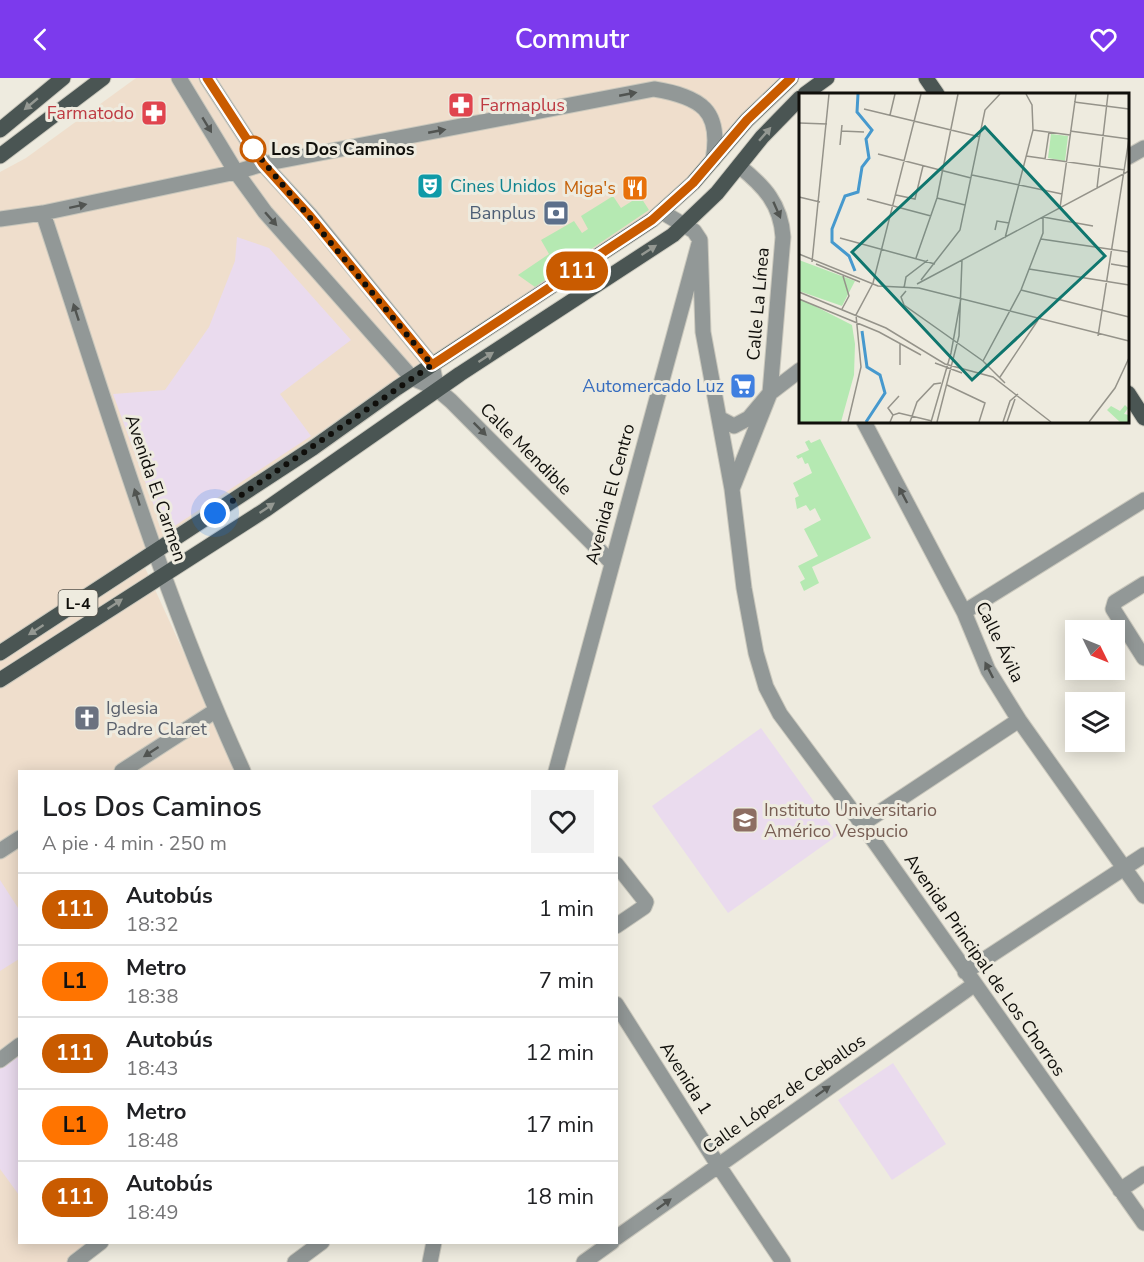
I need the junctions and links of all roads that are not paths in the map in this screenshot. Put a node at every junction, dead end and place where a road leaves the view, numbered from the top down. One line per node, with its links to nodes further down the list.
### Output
1 (63, 78): 11 (main road, one-way to 11)
2 (103, 78): 13 (main road)
3 (179, 78): 18 (street, one-way to 18)
4 (207, 78): 16 (street)
5 (791, 78): 15 (main road, L-4)
6 (827, 78): 8 (main road)
7 (926, 78): 9 (main road)
8 (806, 93)
9 (936, 93)
10 (799, 100): 17 (main road, L-4, one-way to 10)
11 (0, 130)
12 (1144, 148): 14 (street)
13 (0, 156)
14 (1129, 156)
15 (713, 160): 16 (street, one-way to 15); 19 (main road, L-4)
16 (263, 164): 18 (street); 28 (street)
17 (740, 166): 22 (main road, L-4); 32 (street, Calle La Línea, one-way to 32)
18 (236, 172): 20 (street, one-way to 18); 30 (street, one-way to 30)
19 (662, 212): 22 (street); 28 (main road, L-4)
20 (44, 213): 21 (street); 39 (street, Avenida El Carmen, one-way to 20)
21 (0, 219)
22 (685, 225): 23 (street); 31 (main road, L-4, one-way to 22)
23 (700, 240): 24 (street, Avenida Principal de Los Chorros); 25 (street, Avenida El Centro)
24 (702, 296): 25 (street); 27 (street, Avenida Principal de Los Chorros)
25 (685, 298): 26 (street, Avenida El Centro)
26 (678, 326): 27 (street); 40 (street, Avenida El Centro)
27 (703, 332): 34 (street, Avenida Principal de Los Chorros)
28 (432, 365): 30 (main road, L-4); 31 (street)
29 (799, 371): 32 (street)
30 (412, 378): 31 (street); 39 (main road, L-4)
31 (437, 389): 40 (street, Calle Mendible, one-way to 40); 41 (main road, L-4, one-way to 31)
32 (770, 393): 34 (street); 37 (street, Calle La Línea)
33 (1129, 395): 35 (main road)
34 (719, 417): 37 (street, Avenida Principal de Los Chorros)
35 (1144, 418)
36 (865, 423): 43 (street, Calle Ávila, one-way to 36)
37 (732, 489): 52 (street, Avenida Principal de Los Chorros)
38 (1144, 500): 43 (street)
39 (156, 552): 41 (street, Avenida El Carmen); 44 (main road, L-4, one-way to 44)
40 (612, 563): 51 (street, Avenida El Centro)
41 (164, 573): 46 (main road, L-4, one-way to 41); 47 (street, Avenida El Carmen)
42 (1144, 584): 45 (street)
43 (964, 612): 48 (street, Calle Ávila, one-way to 43)
44 (0, 653)
45 (1144, 658)
46 (0, 680)
47 (215, 711): 49 (street, one-way to 49); 50 (street, Avenida El Carmen)
48 (1019, 720): 52 (street); 57 (street, Calle Ávila)
49 (125, 770)
50 (243, 770)
51 (556, 770)
52 (862, 824): 60 (street, Avenida Principal de Los Chorros)
53 (18, 839): 54 (street)
54 (0, 851)
55 (1144, 855): 57 (street, Calle López de Ceballos)
56 (618, 867): 59 (street)
57 (1124, 868): 58 (street, Calle Ávila); 60 (street, Calle López de Ceballos)
58 (1144, 896)
59 (618, 925)
60 (970, 978): 64 (street, Calle López de Ceballos, one-way to 60); 66 (street, Avenida Principal de Los Chorros)
61 (618, 1007): 64 (street, Avenida 1)
62 (18, 1046): 63 (street)
63 (0, 1060)
64 (718, 1164): 68 (street, Calle López de Ceballos, one-way to 64); 77 (street, Avenida 1)
65 (1144, 1174): 66 (street)
66 (1120, 1190): 67 (street, Avenida Principal de Los Chorros)
67 (1144, 1223)
68 (618, 1237)
69 (98, 1244): 74 (street)
70 (319, 1244): 75 (street)
71 (434, 1244): 73 (street)
72 (609, 1244): 76 (street)
73 (431, 1261)
74 (75, 1262)
75 (296, 1262)
76 (584, 1262)
77 (783, 1262)

